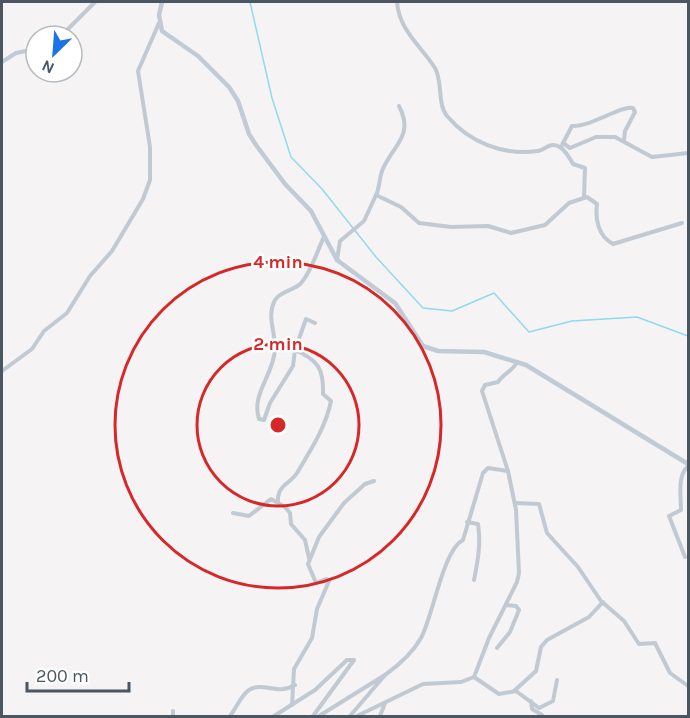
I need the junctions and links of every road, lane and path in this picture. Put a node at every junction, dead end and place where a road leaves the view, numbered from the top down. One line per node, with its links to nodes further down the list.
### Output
1 (95, 2): 5 (street)
2 (162, 2): 4 (main road)
3 (397, 2): 10 (street)
4 (159, 22): 15 (main road); 20 (street)
5 (73, 24)
6 (24, 51): 7 (street)
7 (2, 62)
8 (399, 106): 12 (street)
9 (624, 140): 10 (street); 10 (street); 11 (street)
10 (561, 145): 13 (street)
11 (688, 153)
12 (376, 195): 13 (street); 16 (street)
13 (584, 197): 14 (street)
14 (682, 224)
15 (324, 237): 16 (main road); 18 (street)
16 (337, 260): 19 (main road)
17 (315, 323): 18 (street)
18 (295, 350): 24 (street)
19 (517, 361): 21 (main road); 22 (street)
20 (2, 370)
21 (688, 465): 28 (street)
22 (508, 471): 25 (street); 27 (street)
23 (374, 481): 29 (street)
24 (278, 502): 26 (street); 29 (street)
25 (515, 503): 31 (street); 32 (street)
26 (233, 513)
27 (467, 522): 30 (street); 34 (street)
28 (685, 557)
29 (309, 559): 37 (street)
30 (474, 580)
31 (603, 602): 38 (street); 39 (street)
32 (506, 605): 33 (street); 35 (street)
33 (497, 648)
34 (385, 675): 49 (street); 50 (street)
35 (474, 677): 39 (street); 40 (street)
36 (557, 680): 41 (street)
37 (295, 685): 42 (street); 46 (street)
38 (688, 686)
39 (514, 691): 41 (street)
40 (386, 702): 51 (street); 52 (street)
41 (531, 702): 44 (street)
42 (292, 705): 47 (street); 48 (street)
43 (173, 711): 45 (street)
44 (542, 715)
45 (173, 717)
46 (230, 717)
47 (274, 717)
48 (313, 717)
49 (319, 717)
50 (350, 717)
51 (357, 717)
52 (380, 717)

